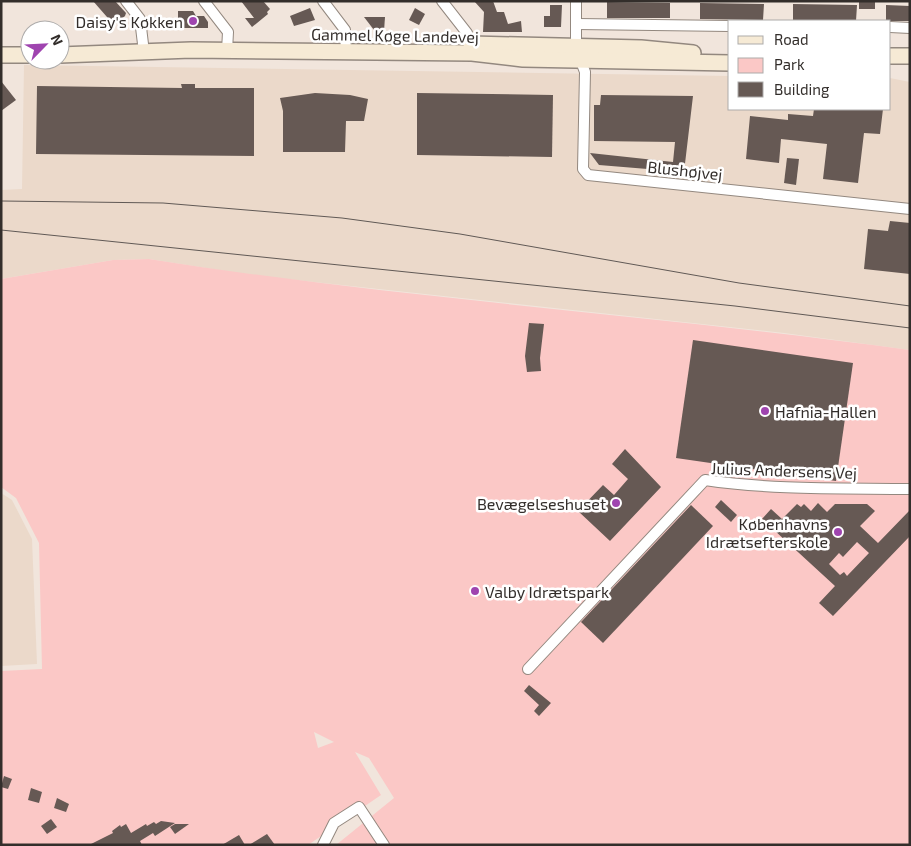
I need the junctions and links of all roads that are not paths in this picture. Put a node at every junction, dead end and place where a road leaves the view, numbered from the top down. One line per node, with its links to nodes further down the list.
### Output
1 (126, 1): 10 (street)
2 (204, 1): 14 (street)
3 (323, 1): 15 (street)
4 (442, 1): 16 (street)
5 (576, 1): 6 (street, Blushøjvej)
6 (577, 24): 7 (street); 18 (street, Blushøjvej)
7 (728, 26)
8 (891, 27): 9 (street)
9 (910, 28)
10 (143, 44): 13 (main road, Gammel Køge Landevej); 14 (main road, Gammel Køge Landevej)
11 (1, 45): 12 (main road)
12 (20, 45)
13 (70, 46)
14 (228, 46): 15 (main road, Gammel Køge Landevej); 17 (main road, Gammel Køge Landevej)
15 (346, 47): 16 (main road, Gammel Køge Landevej)
16 (471, 48): 18 (main road, Gammel Køge Landevej)
17 (70, 54)
18 (578, 54): 19 (main road, Gammel Køge Landevej); 24 (main road, Gammel Køge Landevej); 27 (street, Blushøjvej)
19 (728, 54)
20 (1, 55): 21 (main road)
21 (20, 55)
22 (891, 56): 23 (main road)
23 (910, 56)
24 (728, 64)
25 (891, 66): 26 (main road)
26 (910, 66)
27 (910, 209)
28 (910, 489): 29 (street, Julius Andersens Vej)
29 (528, 669)
30 (323, 845): 31 (street)
31 (384, 845)

